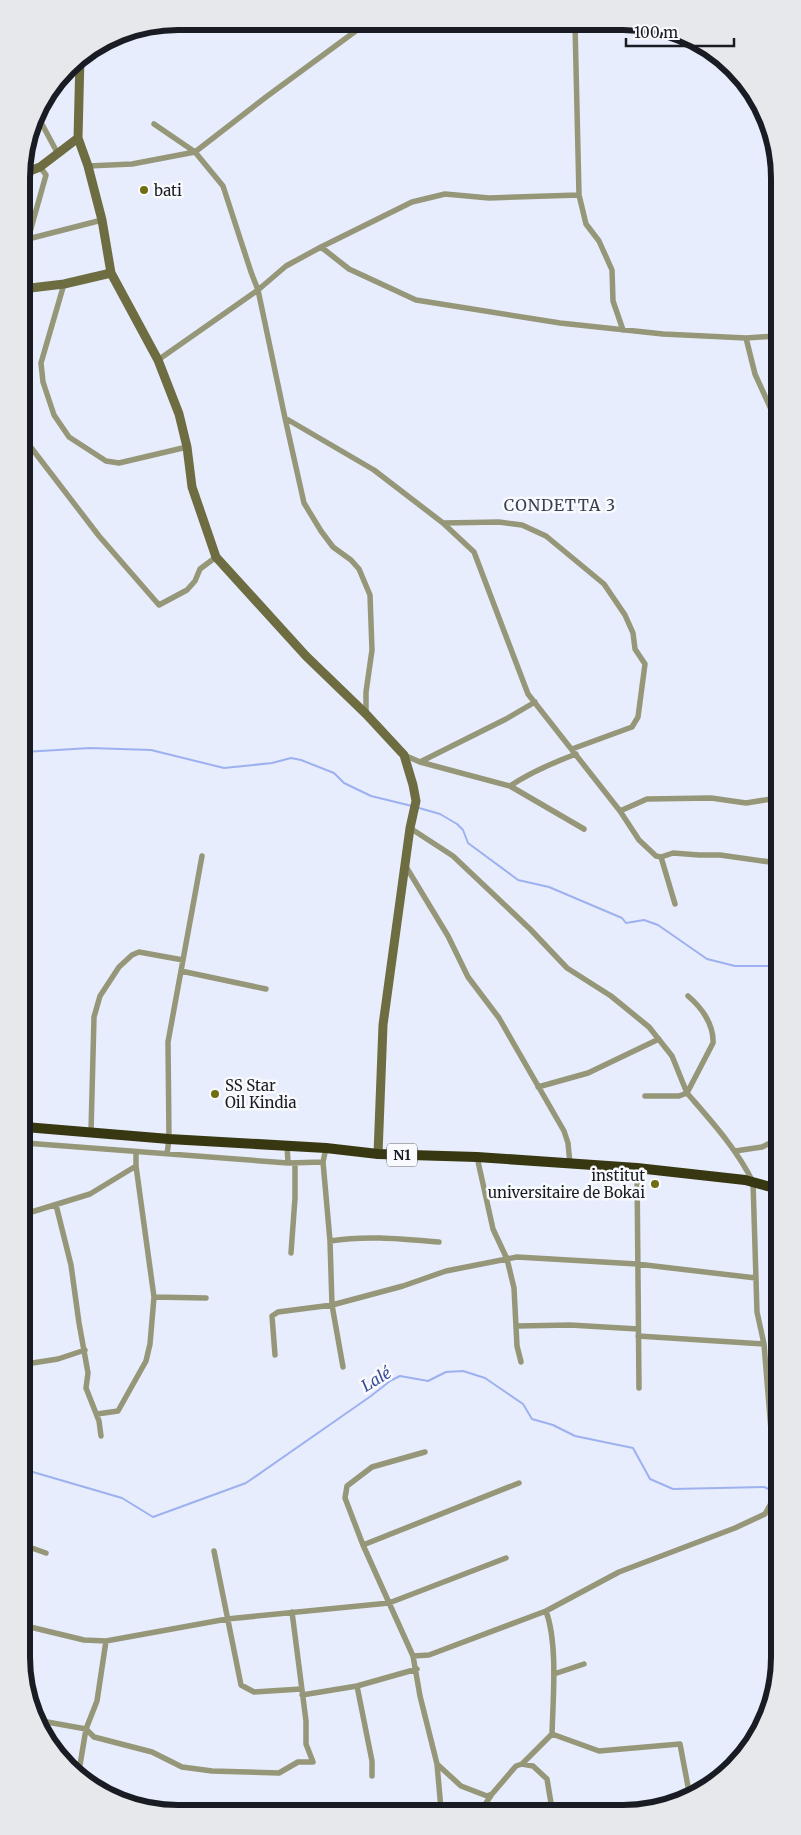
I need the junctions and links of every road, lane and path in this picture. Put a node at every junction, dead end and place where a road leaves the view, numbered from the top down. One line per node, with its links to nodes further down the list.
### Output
1 (352, 30): 7 (street)
2 (575, 30): 12 (street)
3 (80, 67): 6 (street)
4 (41, 122): 8 (street)
5 (154, 124): 7 (street)
6 (78, 138): 8 (street); 9 (street)
7 (195, 152): 9 (street); 20 (street)
8 (58, 154): 10 (street)
9 (88, 166): 13 (street)
10 (40, 167): 11 (street); 14 (street)
11 (30, 171)
12 (579, 195): 16 (street); 21 (street)
13 (102, 220): 15 (street); 17 (street)
14 (30, 225)
15 (30, 239)
16 (321, 247): 20 (street); 21 (street)
17 (111, 273): 18 (street); 24 (street)
18 (64, 284): 19 (street); 28 (street)
19 (30, 288)
20 (258, 290): 24 (street); 26 (street)
21 (623, 330): 23 (street)
22 (771, 336): 23 (street)
23 (746, 338): 25 (street)
24 (158, 360): 28 (street)
25 (771, 409)
26 (285, 418): 29 (street); 32 (street)
27 (30, 447): 30 (street)
28 (187, 447): 30 (street)
29 (443, 523): 31 (street); 33 (street)
30 (216, 557): 32 (street)
31 (535, 702): 33 (street); 35 (street)
32 (366, 714): 34 (street)
33 (574, 751): 36 (street); 38 (street)
34 (404, 754): 35 (street); 39 (street)
35 (420, 762): 36 (street)
36 (510, 786): 40 (street)
37 (771, 799): 38 (street)
38 (620, 811): 42 (street)
39 (410, 828): 44 (street); 50 (street)
40 (584, 829)
41 (202, 856): 46 (street)
42 (661, 857): 43 (street); 45 (street)
43 (771, 861)
44 (405, 865): 51 (street); 64 (street)
45 (675, 904)
46 (183, 960): 47 (street); 55 (street)
47 (181, 971): 48 (street); 56 (street)
48 (266, 988)
49 (688, 996): 52 (street)
50 (659, 1039): 51 (street); 52 (street)
51 (538, 1087): 68 (street)
52 (687, 1093): 53 (street); 61 (street)
53 (645, 1096)
54 (30, 1126): 55 (highway, N1)
55 (91, 1132): 56 (highway, N1)
56 (169, 1139): 59 (highway, N1); 63 (street)
57 (771, 1142): 61 (street)
58 (30, 1143): 62 (street)
59 (287, 1146): 60 (highway, N1); 67 (street)
60 (326, 1148): 64 (highway, N1); 66 (street)
61 (736, 1151): 71 (street)
62 (136, 1152): 63 (street); 69 (street)
63 (167, 1154): 67 (street)
64 (378, 1154): 65 (highway, N1)
65 (477, 1157): 68 (highway, N1); 78 (street)
66 (323, 1162): 67 (street); 75 (street)
67 (291, 1163): 77 (street)
68 (570, 1164): 70 (highway, N1)
69 (136, 1166): 73 (street); 81 (street)
70 (637, 1168): 71 (highway, N1); 79 (street)
71 (752, 1182): 72 (highway, N1); 80 (street)
72 (771, 1187)
73 (56, 1205): 74 (street); 88 (street)
74 (30, 1213)
75 (330, 1241): 76 (street); 83 (street)
76 (439, 1242)
77 (291, 1253)
78 (507, 1259): 79 (street); 83 (street); 84 (street)
79 (637, 1264): 80 (street); 85 (street)
80 (756, 1278): 87 (street)
81 (154, 1297): 82 (street); 94 (street)
82 (206, 1298)
83 (332, 1304): 89 (street); 92 (street)
84 (517, 1326): 85 (street); 90 (street)
85 (638, 1328): 86 (street)
86 (638, 1336): 87 (street); 93 (street)
87 (764, 1344): 95 (street)
88 (85, 1350): 91 (street); 94 (street)
89 (274, 1355)
90 (521, 1362)
91 (30, 1363)
92 (343, 1367)
93 (638, 1388)
94 (97, 1414): 96 (street)
95 (771, 1430)
96 (101, 1436)
97 (425, 1452): 100 (street)
98 (518, 1482): 100 (street)
99 (771, 1504): 106 (street)
100 (363, 1544): 105 (street)
101 (30, 1547): 103 (street)
102 (214, 1551): 108 (street)
103 (46, 1552)
104 (506, 1558): 105 (street)
105 (389, 1603): 107 (street); 111 (street)
106 (546, 1611): 111 (street); 114 (street)
107 (292, 1612): 108 (street); 116 (street)
108 (227, 1619): 110 (street); 116 (street)
109 (30, 1627): 110 (street)
110 (106, 1641): 118 (street)
111 (413, 1656): 113 (street)
112 (584, 1664): 114 (street)
113 (417, 1669): 115 (street); 120 (street)
114 (554, 1674): 119 (street)
115 (357, 1686): 116 (street); 123 (street)
116 (302, 1692): 118 (street)
117 (45, 1722): 118 (street)
118 (86, 1730): 122 (street)
119 (552, 1734): 121 (street); 124 (street)
120 (436, 1764): 125 (street); 126 (street)
121 (522, 1764): 125 (street); 128 (street)
122 (79, 1767)
123 (372, 1776)
124 (689, 1789)
125 (492, 1794): 127 (street)
126 (441, 1805)
127 (485, 1805)
128 (551, 1805)

